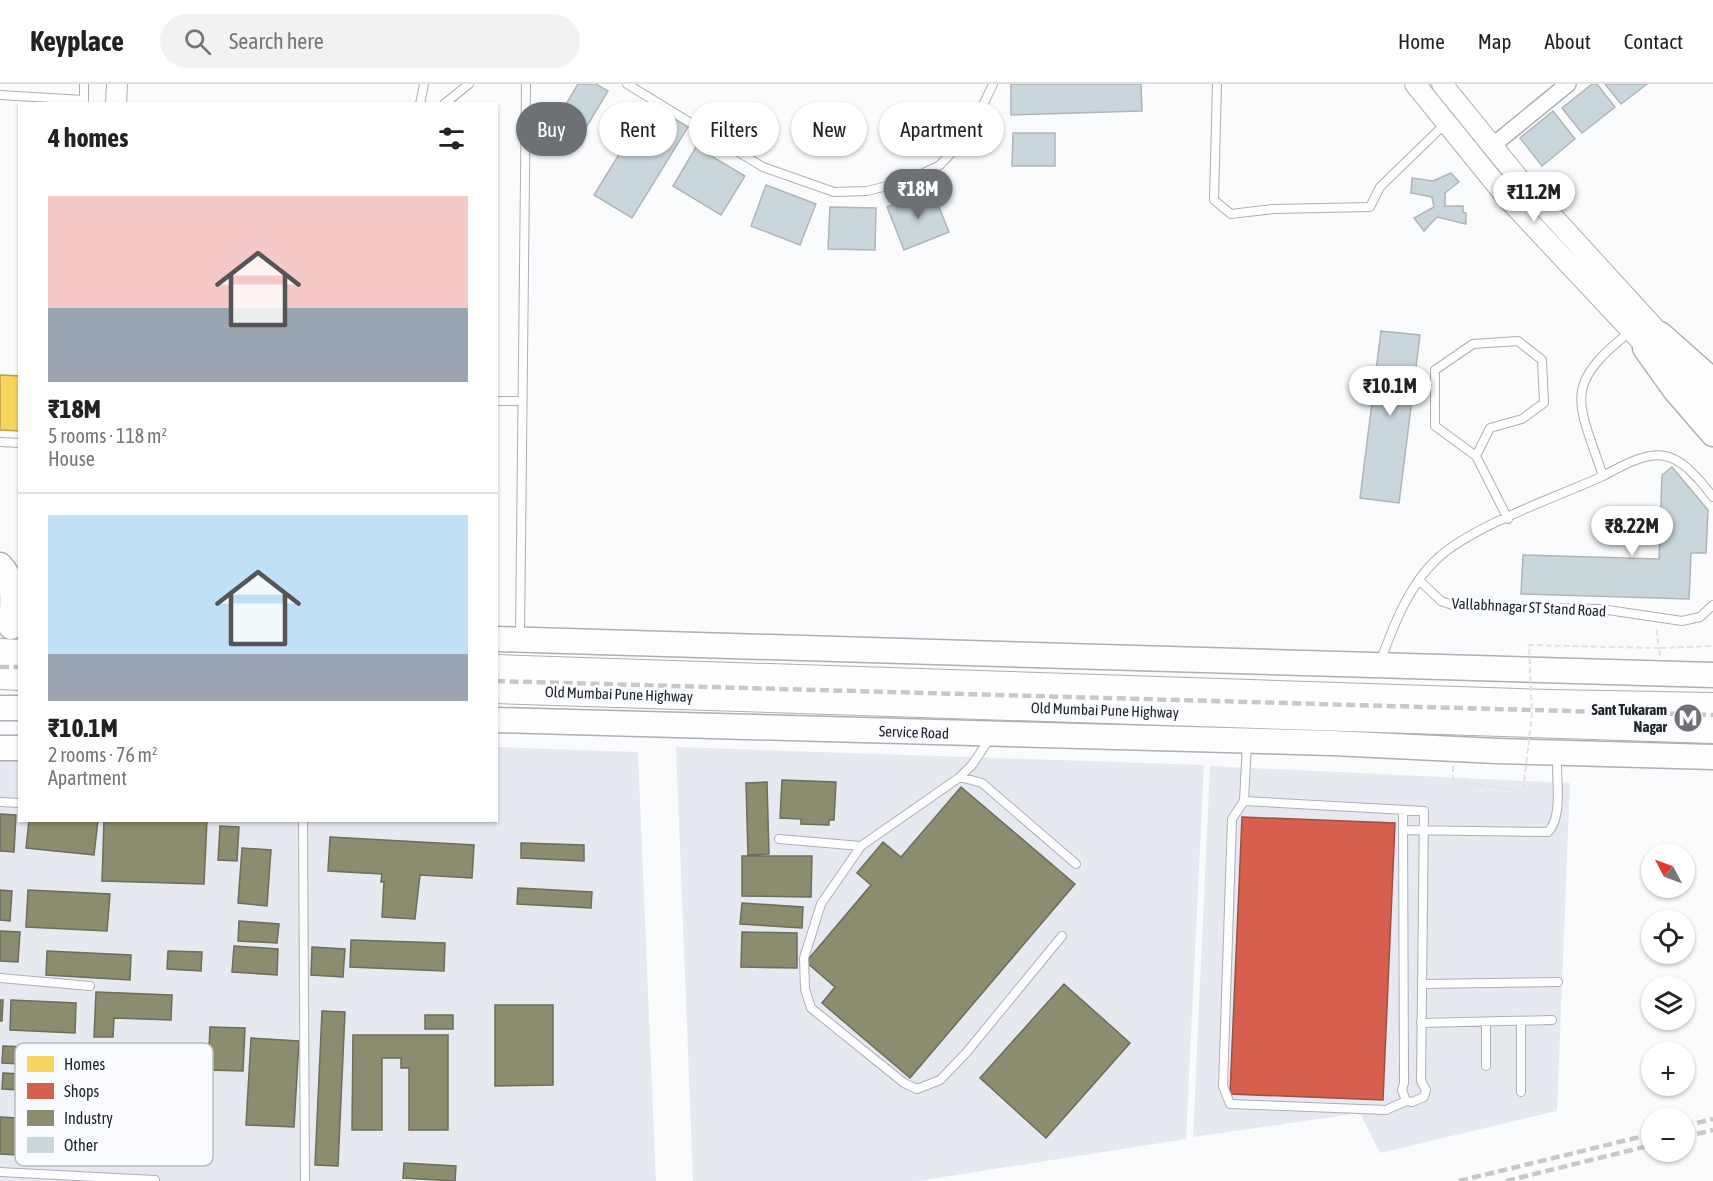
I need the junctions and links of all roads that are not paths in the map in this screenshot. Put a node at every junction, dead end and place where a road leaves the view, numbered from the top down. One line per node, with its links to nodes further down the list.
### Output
1 (84, 84): 12 (lane)
2 (117, 84): 13 (street)
3 (424, 84): 14 (lane)
4 (469, 84): 15 (lane)
5 (526, 84): 21 (lane)
6 (627, 84): 7 (lane)
7 (993, 84)
8 (1216, 84): 16 (lane)
9 (1568, 84): 17 (street)
10 (1443, 85): 11 (street); 17 (street)
11 (1421, 92): 16 (street)
12 (0, 95)
13 (116, 102)
14 (420, 102)
15 (446, 102)
16 (1446, 123): 18 (street)
17 (1492, 146): 18 (street)
18 (1645, 333): 19 (main road); 23 (main road); 27 (lane)
19 (1703, 384): 22 (street)
20 (498, 401): 21 (lane)
21 (522, 401): 34 (lane)
22 (1713, 406)
23 (1713, 434)
24 (0, 442): 25 (lane)
25 (18, 443)
26 (1476, 456): 26 (lane); 29 (lane)
27 (1603, 476): 28 (lane); 29 (lane)
28 (1713, 497)
29 (1508, 519): 31 (lane)
30 (0, 566): 33 (main road)
31 (1420, 581): 32 (lane, Vallabhnagar ST Stand Road); 37 (lane)
32 (1713, 605)
33 (10, 627)
34 (508, 640): 37 (main road)
35 (0, 652): 36 (highway)
36 (18, 653)
37 (1378, 666): 39 (main road)
38 (498, 668): 43 (highway, Old Mumbai Pune Highway)
39 (1713, 675)
40 (0, 676): 41 (highway)
41 (18, 677)
42 (498, 690): 47 (highway, Old Mumbai Pune Highway)
43 (1713, 706)
44 (0, 708): 45 (main road)
45 (18, 708)
46 (498, 720): 48 (main road, Service Road)
47 (1713, 730)
48 (992, 734): 49 (main road, Service Road); 56 (lane)
49 (1247, 741): 50 (main road, Service Road); 57 (lane)
50 (1332, 743): 53 (main road, Service Road); 54 (main road)
51 (0, 748): 52 (main road)
52 (18, 748)
53 (1713, 757)
54 (1557, 766): 55 (main road); 62 (lane)
55 (1713, 771)
56 (960, 777): 65 (lane); 66 (lane)
57 (1244, 801): 60 (lane); 78 (lane)
58 (0, 802): 59 (lane)
59 (18, 803)
60 (1403, 811): 62 (lane); 63 (lane)
61 (303, 822): 81 (lane)
62 (1424, 829): 63 (lane); 70 (lane)
63 (1403, 830): 78 (lane)
64 (779, 839): 65 (lane)
65 (861, 846): 67 (lane)
66 (1076, 864)
67 (1062, 936)
68 (0, 978): 71 (lane)
69 (1558, 982): 70 (lane)
70 (1422, 984): 75 (lane)
71 (90, 986)
72 (1552, 1020): 73 (lane)
73 (1521, 1021): 74 (lane); 77 (lane)
74 (1486, 1022): 75 (lane); 76 (lane)
75 (1421, 1023): 78 (lane)
76 (1486, 1066)
77 (1521, 1092)
78 (1406, 1101)
79 (0, 1172): 80 (lane)
80 (155, 1180)
81 (304, 1181)

